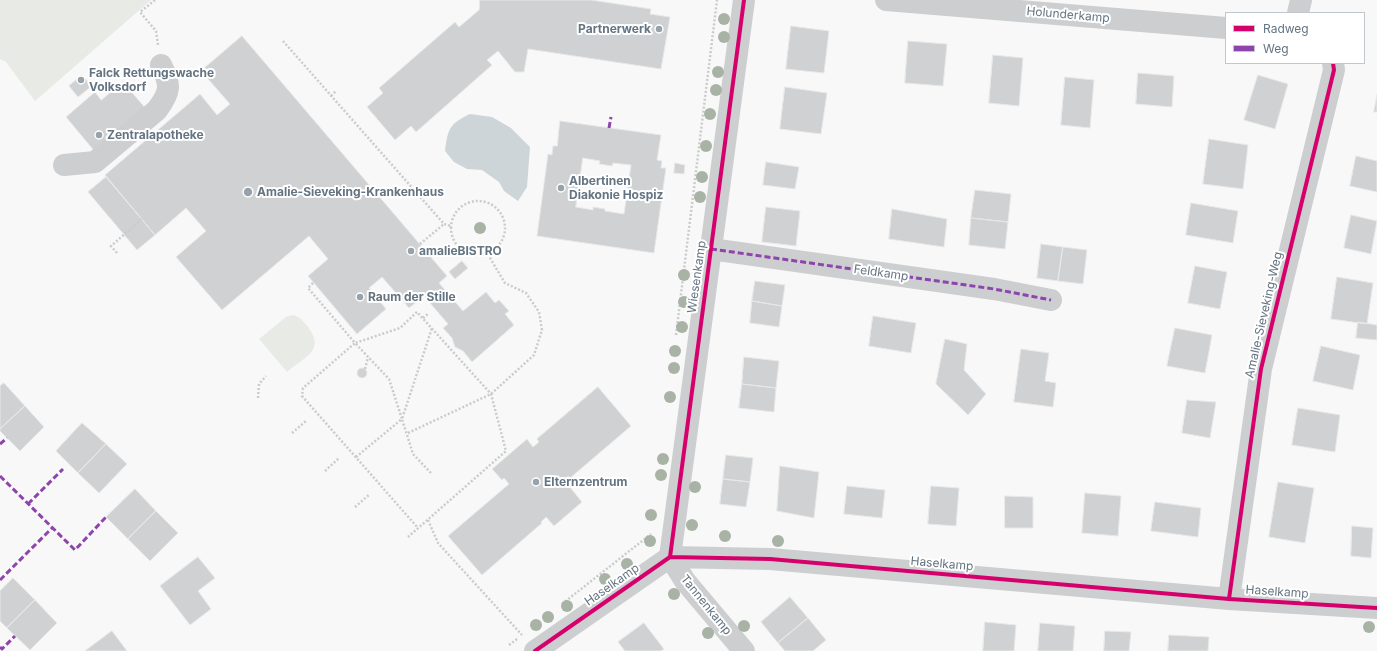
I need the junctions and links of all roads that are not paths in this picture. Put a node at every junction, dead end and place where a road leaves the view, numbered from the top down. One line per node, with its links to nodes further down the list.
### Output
1 (744, 0): 9 (street, Wiesenkamp)
2 (886, 0): 5 (street, Holunderkamp)
3 (1301, 0): 4 (street)
4 (1298, 12)
5 (1225, 28)
6 (1333, 64): 12 (street, Amalie-Sieveking-Weg)
7 (161, 65): 8 (street)
8 (64, 165)
9 (711, 249): 10 (street, Feldkamp); 11 (street, Wiesenkamp)
10 (1051, 300)
11 (670, 557): 12 (street, Haselkamp); 14 (street, Haselkamp); 15 (street, Tannenkamp)
12 (1229, 599): 13 (street, Haselkamp)
13 (1377, 608)
14 (528, 643)
15 (744, 651)

